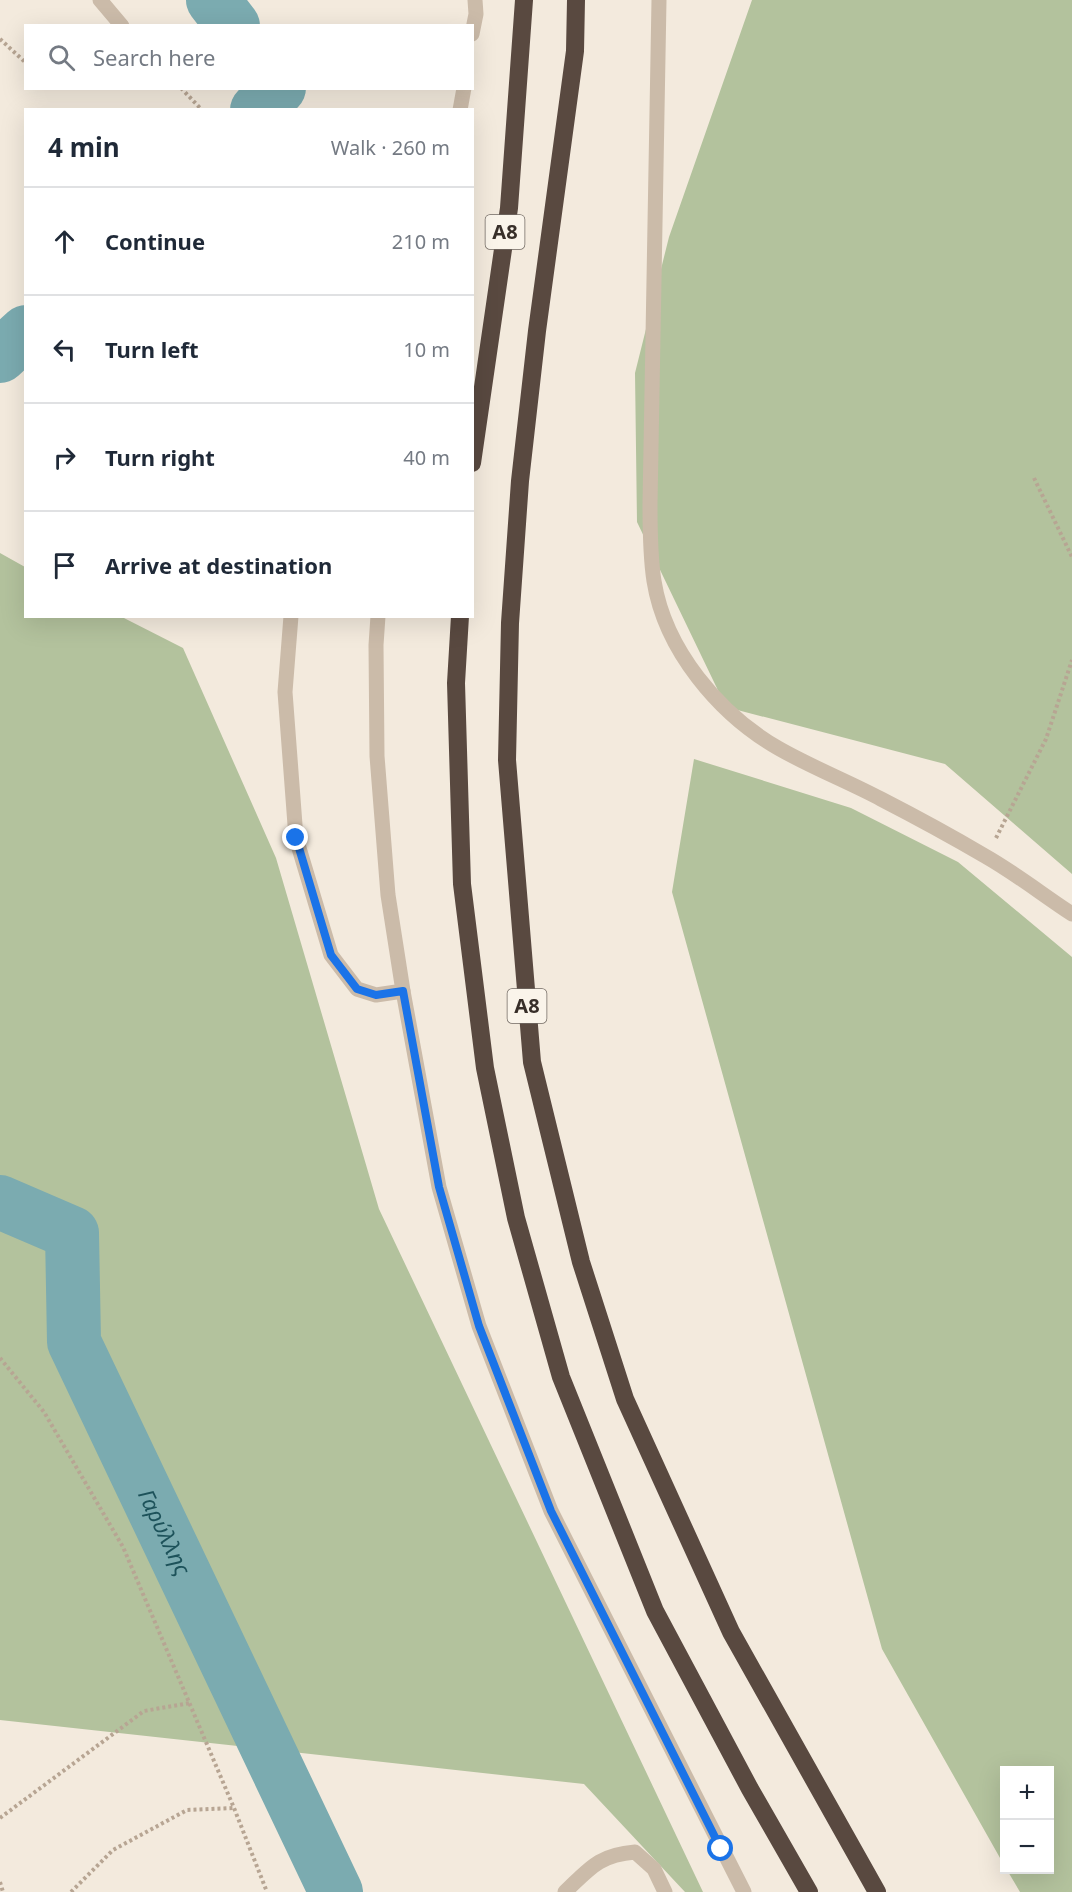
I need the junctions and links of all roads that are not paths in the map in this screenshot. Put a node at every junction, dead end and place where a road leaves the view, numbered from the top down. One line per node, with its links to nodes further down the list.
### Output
1 (100, 0): 6 (street)
2 (475, 0): 7 (street)
3 (524, 0): 10 (highway, A8)
4 (576, 0): 20 (highway, A8)
5 (659, 0): 14 (street)
6 (120, 24)
7 (474, 24)
8 (464, 90): 9 (street)
9 (460, 108)
10 (474, 449)
11 (291, 618): 15 (street)
12 (378, 618): 15 (street)
13 (460, 618): 19 (highway, A8)
14 (1072, 914)
15 (403, 991): 18 (street)
16 (565, 1892): 17 (street)
17 (665, 1892)
18 (744, 1892)
19 (809, 1892)
20 (877, 1892)

